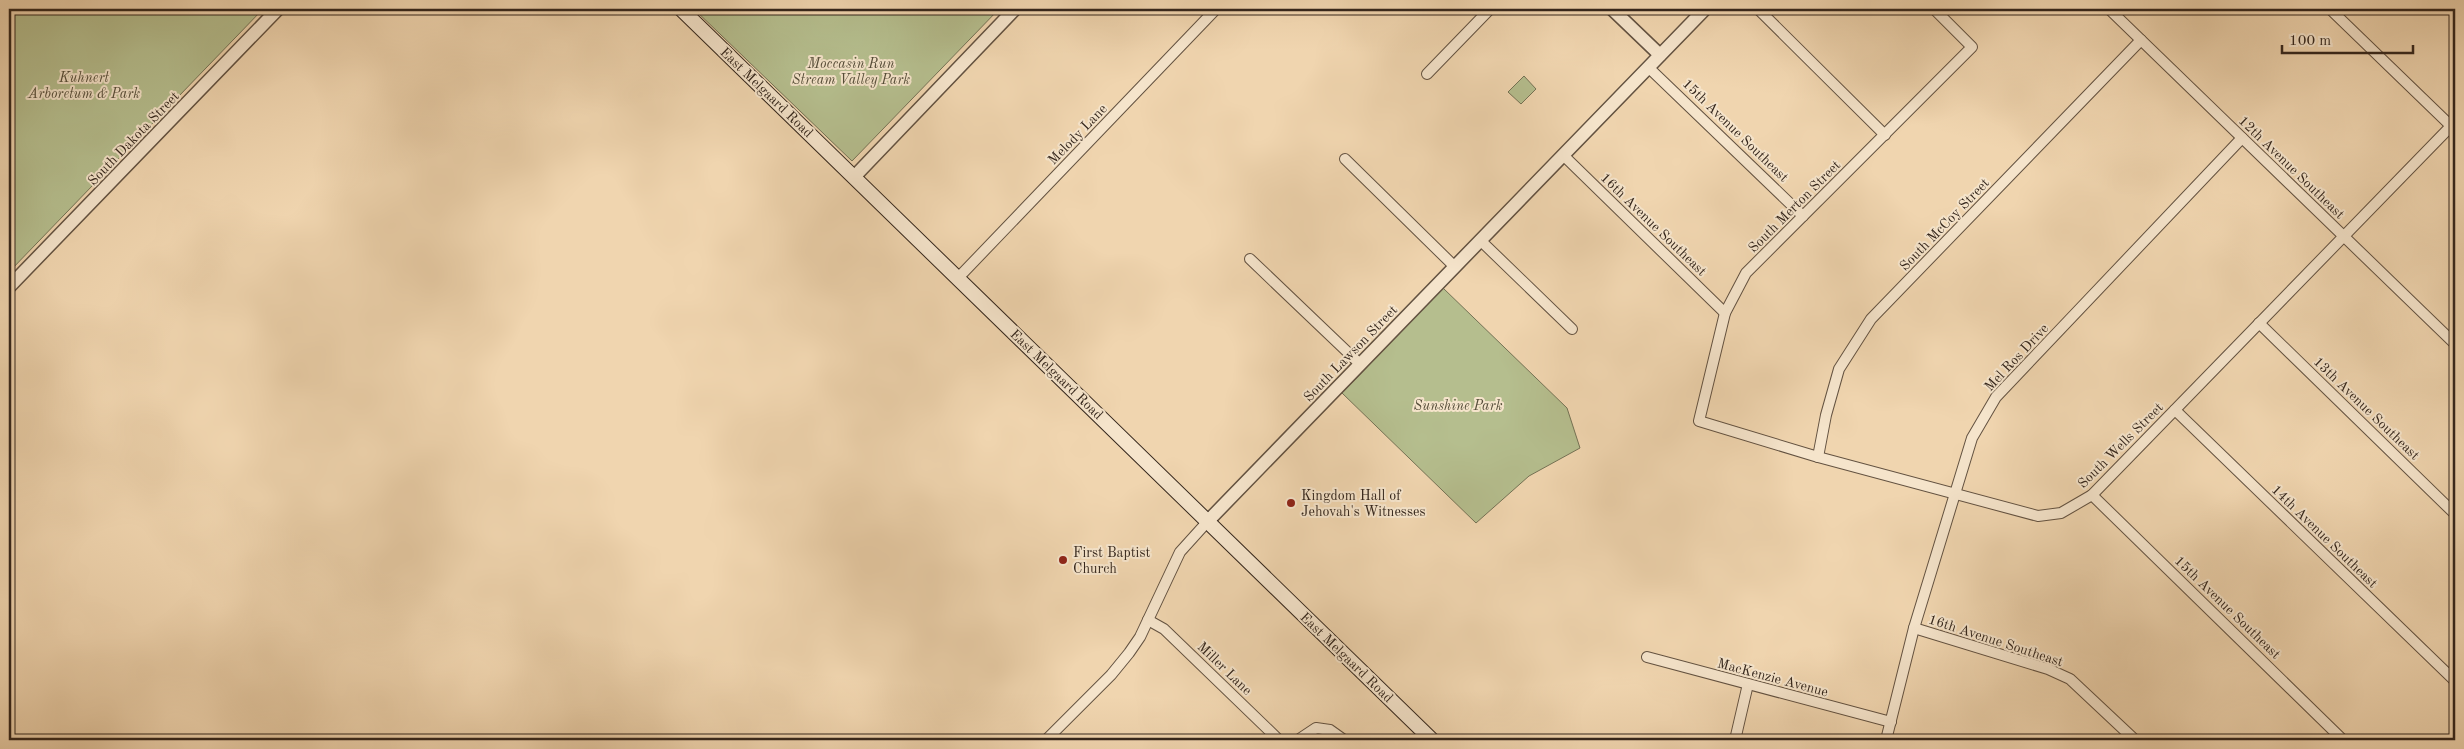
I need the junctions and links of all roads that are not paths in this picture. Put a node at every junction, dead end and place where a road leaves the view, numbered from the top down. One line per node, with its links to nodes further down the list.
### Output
1 (278, 9): 28 (street, South Dakota Street)
2 (681, 9): 21 (main road, East Melgaard Road)
3 (1015, 9): 21 (street)
4 (1216, 9): 27 (street, Melody Lane)
5 (1490, 9): 15 (street)
6 (1612, 9): 13 (street)
7 (1705, 9): 13 (street, South Lawson Street)
8 (1758, 9): 17 (street)
9 (1934, 9): 17 (street, South Merton Street)
10 (2108, 9): 12 (street, 12th Avenue Southeast)
11 (2330, 9): 16 (street)
12 (2141, 40): 18 (street, 12th Avenue Southeast); 36 (street, South McCoy Street)
13 (1660, 56): 14 (street, South Lawson Street)
14 (1648, 67): 19 (street, South Lawson Street); 22 (street, 15th Avenue Southeast)
15 (1427, 74)
16 (2452, 128): 23 (street, South Wells Street)
17 (1885, 135): 22 (street, South Merton Street)
18 (2242, 138): 23 (street, 12th Avenue Southeast); 37 (street, Mel Ros Drive)
19 (1563, 155): 24 (street, South Lawson Street); 29 (street, 16th Avenue Southeast)
20 (1345, 159): 26 (street)
21 (854, 176): 27 (main road, East Melgaard Road)
22 (1802, 216): 29 (street, South Merton Street)
23 (2344, 236): 30 (street, South Wells Street); 32 (street, 12th Avenue Southeast)
24 (1480, 240): 26 (street, South Lawson Street); 31 (street)
25 (1250, 259): 33 (street)
26 (1454, 266): 33 (street, South Lawson Street)
27 (958, 278): 40 (main road, East Melgaard Road)
28 (9, 287)
29 (1725, 313): 35 (street, South Merton Street)
30 (2259, 323): 34 (street, South Wells Street); 39 (street, 13th Avenue Southeast)
31 (1572, 329)
32 (2455, 344)
33 (1360, 364): 40 (street, South Lawson Street)
34 (2175, 410): 38 (street, South Wells Street); 44 (street, 14th Avenue Southeast)
35 (1699, 421): 36 (street, South Wells Street)
36 (1818, 457): 37 (street, South Wells Street)
37 (1954, 494): 38 (street, South Wells Street); 42 (street, Mel Ros Drive)
38 (2092, 495): 55 (street, 15th Avenue Southeast)
39 (2455, 514)
40 (1208, 521): 41 (street, South Lawson Street); 51 (main road, East Melgaard Road)
41 (1148, 620): 47 (street, South Lawson Street); 48 (street, Miller Lane)
42 (1914, 628): 46 (street, Mel Ros Drive); 54 (street, 16th Avenue Southeast)
43 (1647, 657): 45 (street, MacKenzie Avenue)
44 (2455, 681)
45 (1748, 684): 46 (street, MacKenzie Avenue); 52 (street)
46 (1891, 722): 53 (street, Mel Ros Drive)
47 (1046, 740)
48 (1278, 740)
49 (1298, 740): 50 (street)
50 (1344, 740)
51 (1432, 740)
52 (1734, 740)
53 (1886, 740)
54 (2135, 740)
55 (2343, 740)

